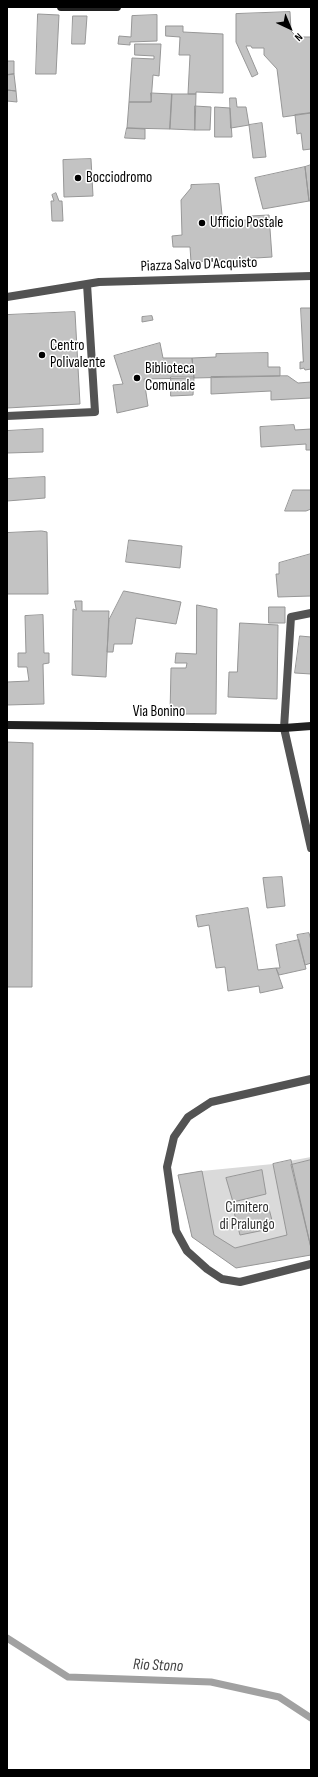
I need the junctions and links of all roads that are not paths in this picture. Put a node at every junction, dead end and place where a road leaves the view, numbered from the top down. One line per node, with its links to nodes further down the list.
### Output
1 (61, 7): 2 (street)
2 (117, 7)
3 (311, 276): 4 (street, Piazza Salvo D'Acquisto)
4 (87, 284): 5 (street, Piazza Salvo D'Acquisto); 6 (street)
5 (7, 297)
6 (7, 416)
7 (311, 613): 10 (street)
8 (7, 725): 10 (street, Via Bonino)
9 (311, 726): 10 (street, Via Bonino)
10 (284, 728): 11 (street)
11 (311, 848)
12 (311, 1078): 13 (street)
13 (311, 1264)

